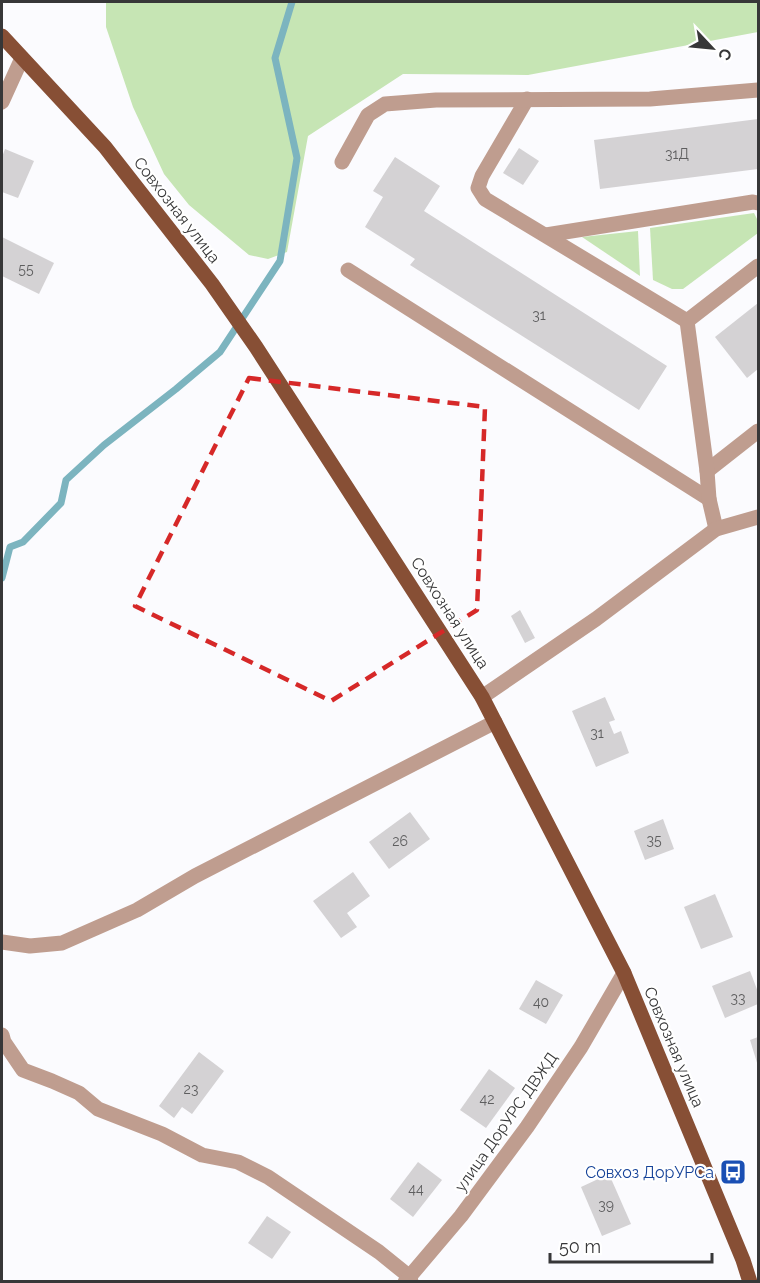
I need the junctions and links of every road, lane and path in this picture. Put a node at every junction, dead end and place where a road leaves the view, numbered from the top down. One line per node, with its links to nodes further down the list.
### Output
1 (2, 36): 2 (main road, Совхозная улица)
2 (22, 58): 5 (street); 17 (main road, Совхозная улица)
3 (759, 90): 4 (street)
4 (527, 99): 6 (street); 8 (street)
5 (2, 102)
6 (342, 162)
7 (759, 203): 8 (street)
8 (546, 235): 11 (street)
9 (759, 266): 11 (street)
10 (348, 270): 14 (street)
11 (687, 321): 13 (street)
12 (759, 431): 13 (street)
13 (707, 471): 14 (street)
14 (709, 499): 16 (street)
15 (759, 516): 16 (street)
16 (716, 529): 17 (street)
17 (482, 697): 18 (main road, Совхозная улица)
18 (495, 722): 19 (street); 20 (main road, Совхозная улица)
19 (2, 942)
20 (624, 973): 22 (street, улица ДорУРС ДВЖД); 23 (main road, Совхозная улица)
21 (2, 1035): 22 (street)
22 (408, 1280)
23 (750, 1281)

